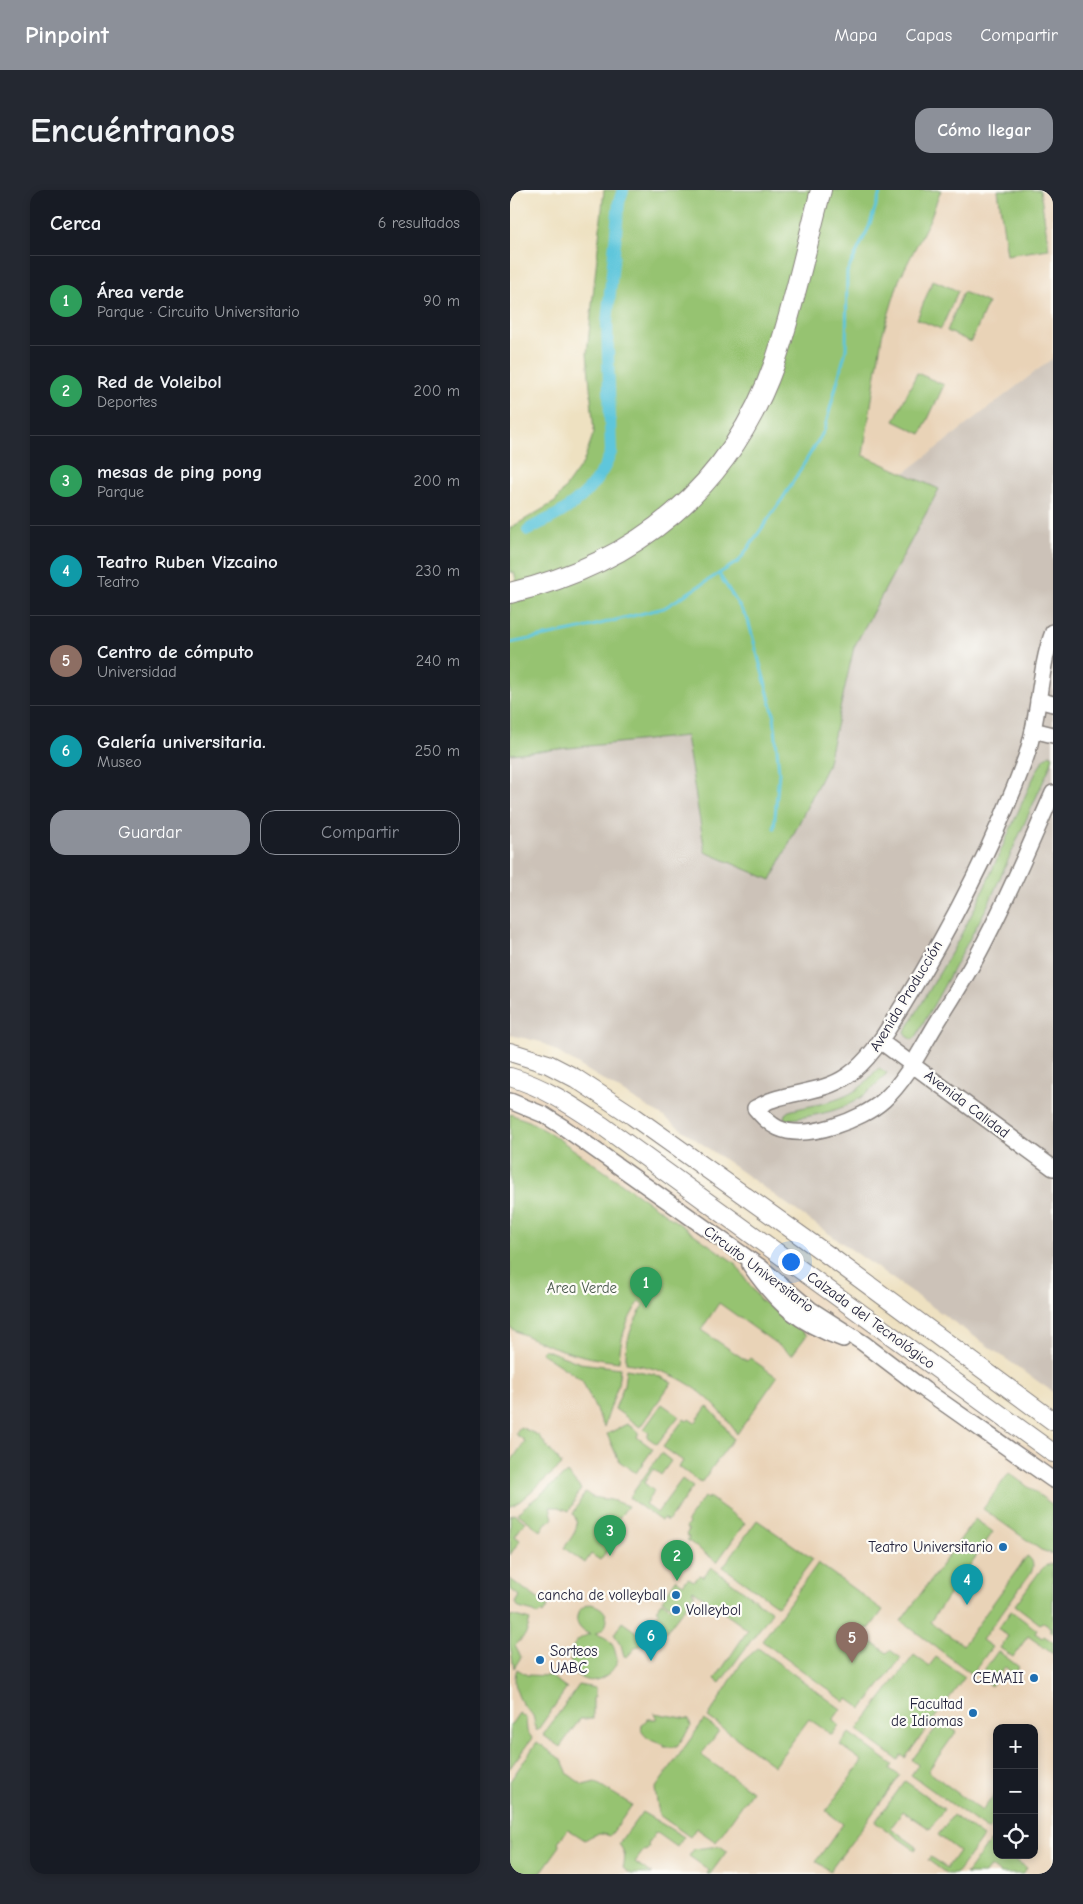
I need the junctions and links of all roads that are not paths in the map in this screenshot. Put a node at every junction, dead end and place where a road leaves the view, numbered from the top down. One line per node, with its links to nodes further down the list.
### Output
1 (821, 190): 2 (highway)
2 (510, 593)
3 (1053, 632): 4 (street, Avenida Producción)
4 (1038, 700): 5 (street); 6 (street, Avenida Producción)
5 (1053, 704)
6 (1033, 730): 7 (street); 9 (street, Avenida Producción)
7 (1053, 735)
8 (1053, 792): 11 (street, Avenida Producción)
9 (880, 1041): 11 (street, Avenida Calidad); 11 (street, Avenida Producción)
10 (510, 1052): 15 (main road, Calzada del Tecnológico)
11 (912, 1064): 14 (street, Avenida Calidad)
12 (510, 1076): 16 (main road, Calzada del Tecnológico)
13 (510, 1100): 17 (street, Circuito Universitario)
14 (1053, 1168)
15 (1053, 1421)
16 (1053, 1453)
17 (1053, 1480)

